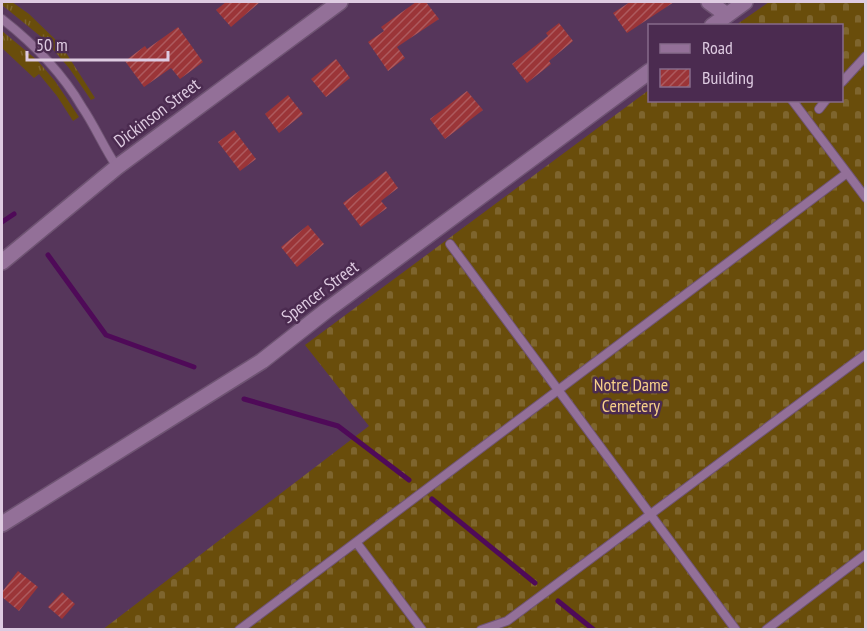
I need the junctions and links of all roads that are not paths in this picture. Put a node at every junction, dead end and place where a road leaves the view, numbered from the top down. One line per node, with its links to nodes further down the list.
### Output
1 (340, 2): 13 (street, Dickinson Street)
2 (709, 2): 4 (street)
3 (745, 2): 4 (street)
4 (729, 17): 6 (street)
5 (2, 18): 13 (lane)
6 (716, 24)
7 (866, 56): 9 (lane)
8 (648, 72): 21 (street, Spencer Street)
9 (843, 81)
10 (794, 102): 14 (lane)
11 (824, 102): 12 (lane)
12 (819, 109)
13 (117, 167): 17 (street, Dickinson Street)
14 (847, 173): 15 (lane); 19 (lane)
15 (866, 198)
16 (450, 244): 19 (lane)
17 (2, 262)
18 (866, 354): 20 (lane)
19 (558, 390): 20 (lane); 22 (lane)
20 (651, 515): 24 (lane); 29 (lane)
21 (2, 524)
22 (356, 542): 25 (lane); 26 (lane)
23 (866, 554): 30 (lane)
24 (507, 621): 27 (lane); 28 (lane)
25 (239, 630)
26 (422, 630)
27 (481, 630)
28 (502, 630)
29 (736, 630)
30 (766, 630)

